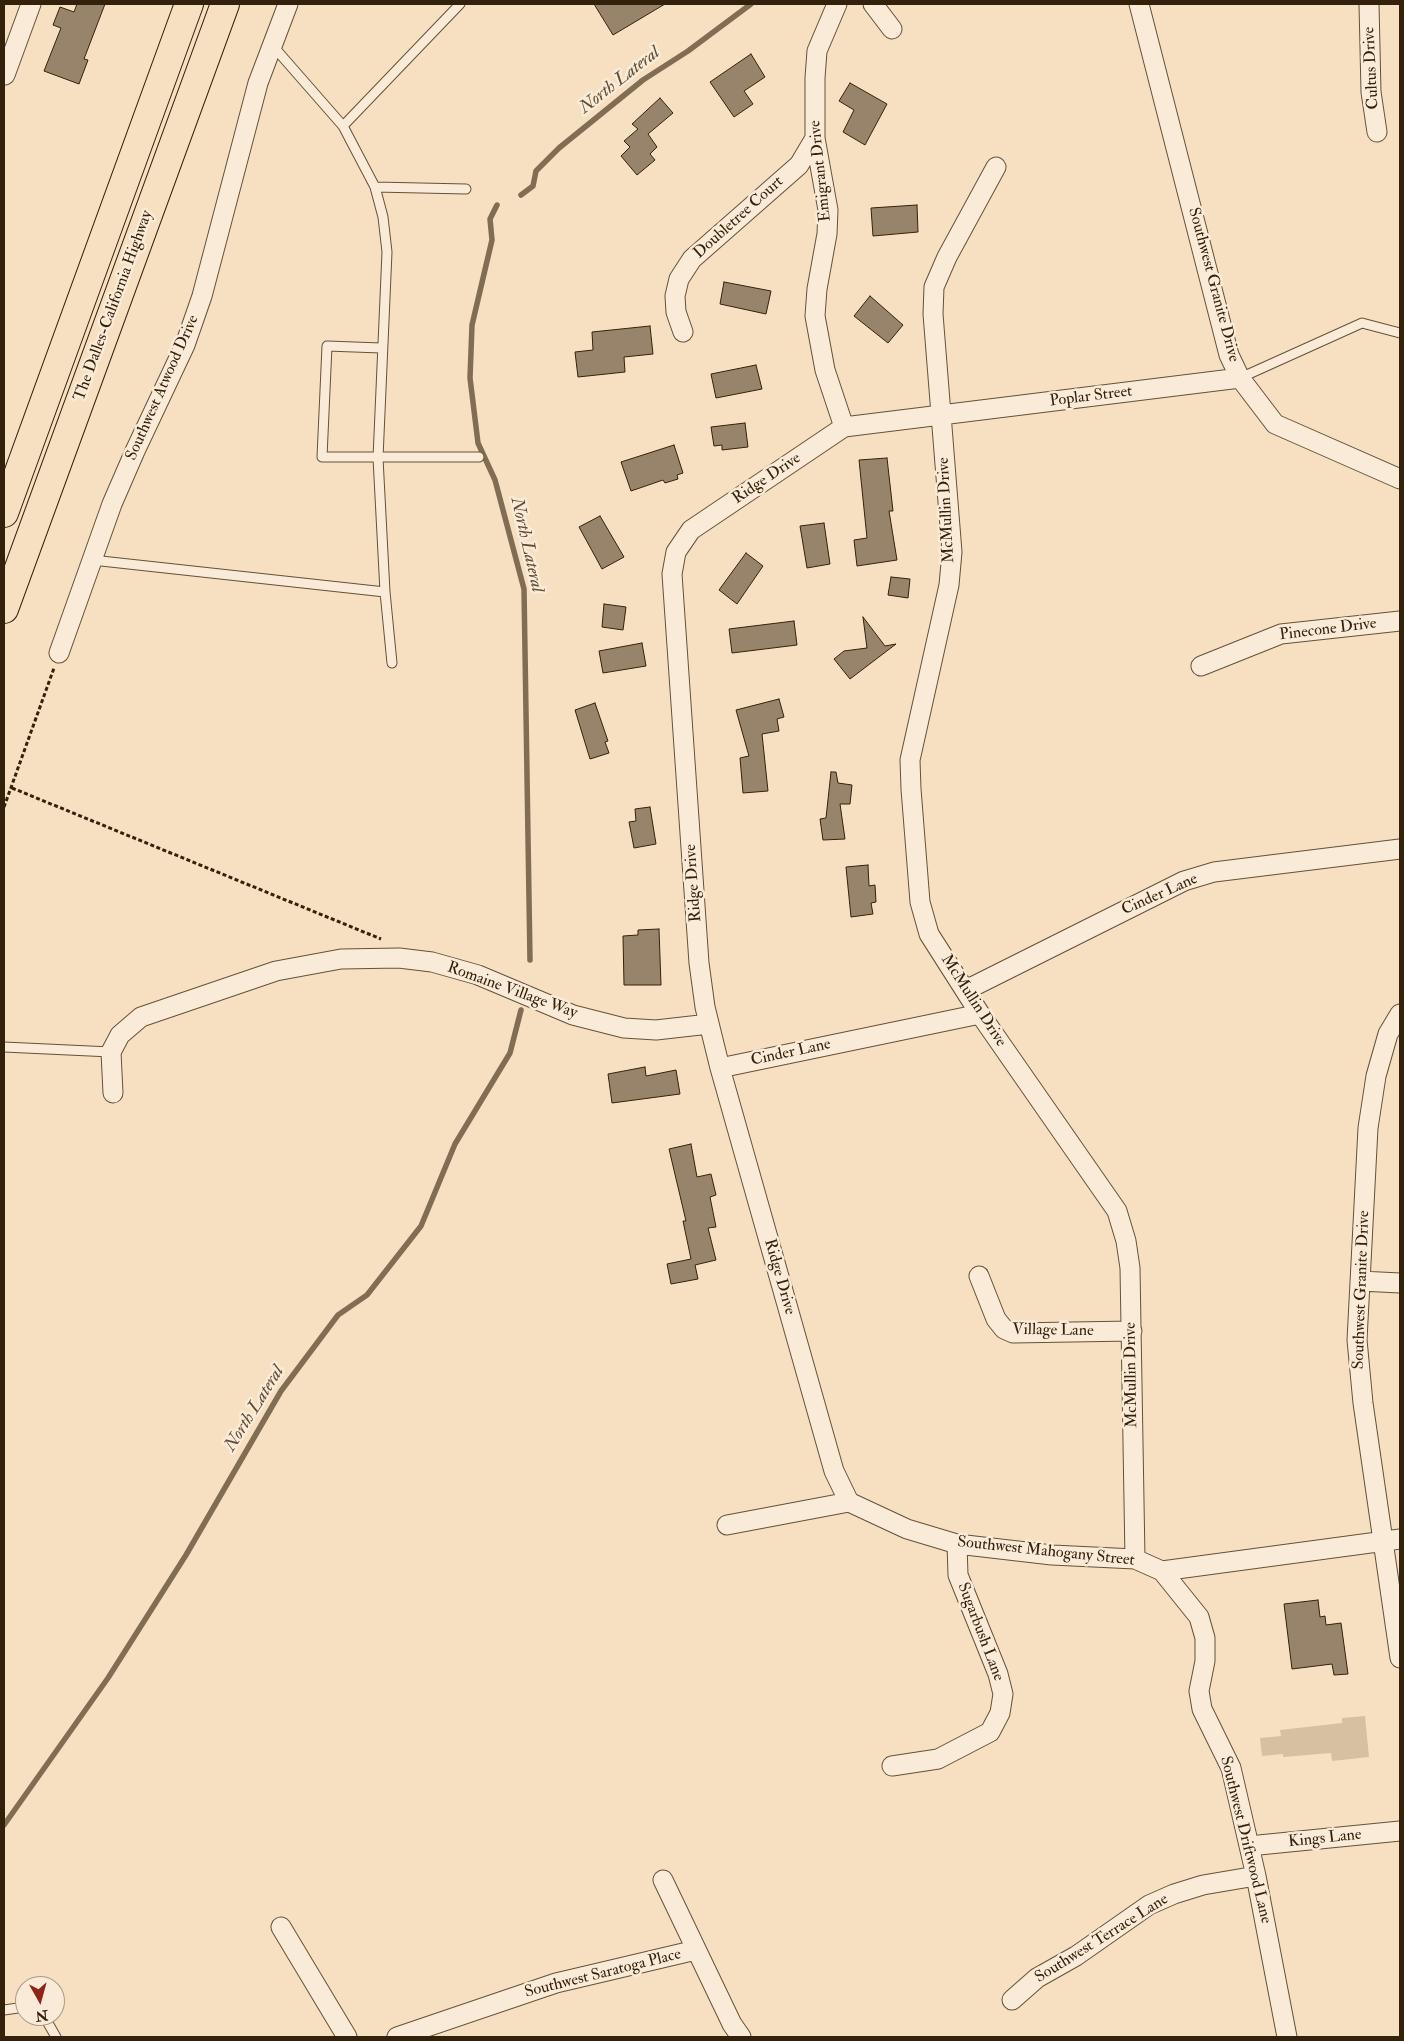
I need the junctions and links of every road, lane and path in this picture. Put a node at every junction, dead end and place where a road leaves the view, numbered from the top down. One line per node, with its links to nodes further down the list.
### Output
1 (31, 4): 12 (street)
2 (189, 4): 28 (highway, The Dalles-California Highway)
3 (225, 4): 31 (highway, The Dalles-California Highway)
4 (288, 4): 11 (street, Southwest Atwood Drive)
5 (460, 4): 13 (lane)
6 (837, 4): 15 (street, Emigrant Drive)
7 (873, 4): 10 (street)
8 (1139, 4): 22 (street, Southwest Granite Drive)
9 (1369, 4): 14 (street, Cultus Drive)
10 (892, 29)
11 (271, 44): 13 (lane); 29 (street, Southwest Atwood Drive)
12 (5, 75)
13 (343, 126): 17 (lane)
14 (1378, 132)
15 (815, 138): 19 (street, Doubletree Court); 24 (street, Emigrant Drive)
16 (996, 167): 23 (street, McMullin Drive)
17 (375, 187): 18 (lane); 21 (lane)
18 (466, 189)
19 (683, 332)
20 (1400, 333): 22 (lane)
21 (381, 348): 26 (lane); 26 (lane)
22 (1240, 378): 23 (street, Poplar Street); 27 (street, Southwest Granite Drive)
23 (942, 416): 24 (street, Ridge Drive); 40 (street, McMullin Drive)
24 (844, 427): 43 (street, Ridge Drive)
25 (479, 456): 26 (lane)
26 (378, 458): 30 (lane)
27 (1400, 479)
28 (4, 513)
29 (92, 560): 30 (lane); 33 (street, Southwest Atwood Drive)
30 (385, 592): 34 (lane)
31 (4, 609)
32 (1400, 621): 35 (street, Pinecone Drive)
33 (59, 653): 36 (path)
34 (392, 663)
35 (1201, 666)
36 (12, 788): 37 (path); 39 (path)
37 (4, 807)
38 (1400, 849): 40 (street, Cinder Lane)
39 (399, 958): 43 (street, Romaine Village Way); 45 (street, Romaine Village Way)
40 (966, 990): 41 (street, McMullin Drive)
41 (980, 1014): 46 (street, Cinder Lane); 51 (street, McMullin Drive)
42 (1400, 1014): 49 (street, Southwest Granite Drive)
43 (709, 1024): 46 (street, Ridge Drive)
44 (4, 1047): 45 (lane)
45 (111, 1052): 47 (street)
46 (720, 1068): 52 (street, Ridge Drive)
47 (113, 1093)
48 (979, 1276): 51 (street, Village Lane)
49 (1360, 1281): 50 (street); 54 (street, Southwest Granite Drive)
50 (1400, 1283)
51 (1132, 1331): 56 (street, McMullin Drive)
52 (849, 1502): 53 (street); 55 (street, Southwest Mahogany Street)
53 (727, 1525)
54 (1392, 1540): 57 (street, Southwest Mahogany Street); 58 (street, Southwest Granite Drive)
55 (957, 1544): 56 (street, Southwest Mahogany Street); 60 (street, Sugarbush Lane)
56 (1135, 1560): 57 (street, Southwest Mahogany Street)
57 (1162, 1571): 62 (street, Southwest Driftwood Lane)
58 (1400, 1653): 59 (street, Southwest Granite Drive)
59 (1400, 1658)
60 (892, 1766)
61 (1400, 1831): 62 (street, Kings Lane)
62 (1249, 1846): 63 (street, Southwest Driftwood Lane)
63 (1256, 1876): 67 (street, Southwest Terrace Lane); 73 (street, Southwest Driftwood Lane)
64 (663, 1880): 66 (street)
65 (281, 1927): 70 (street)
66 (696, 1950): 71 (street, Southwest Saratoga Place); 72 (street)
67 (1012, 2000)
68 (50, 2026): 69 (lane)
69 (56, 2037)
70 (347, 2037)
71 (397, 2037)
72 (740, 2037)
73 (1287, 2037)

